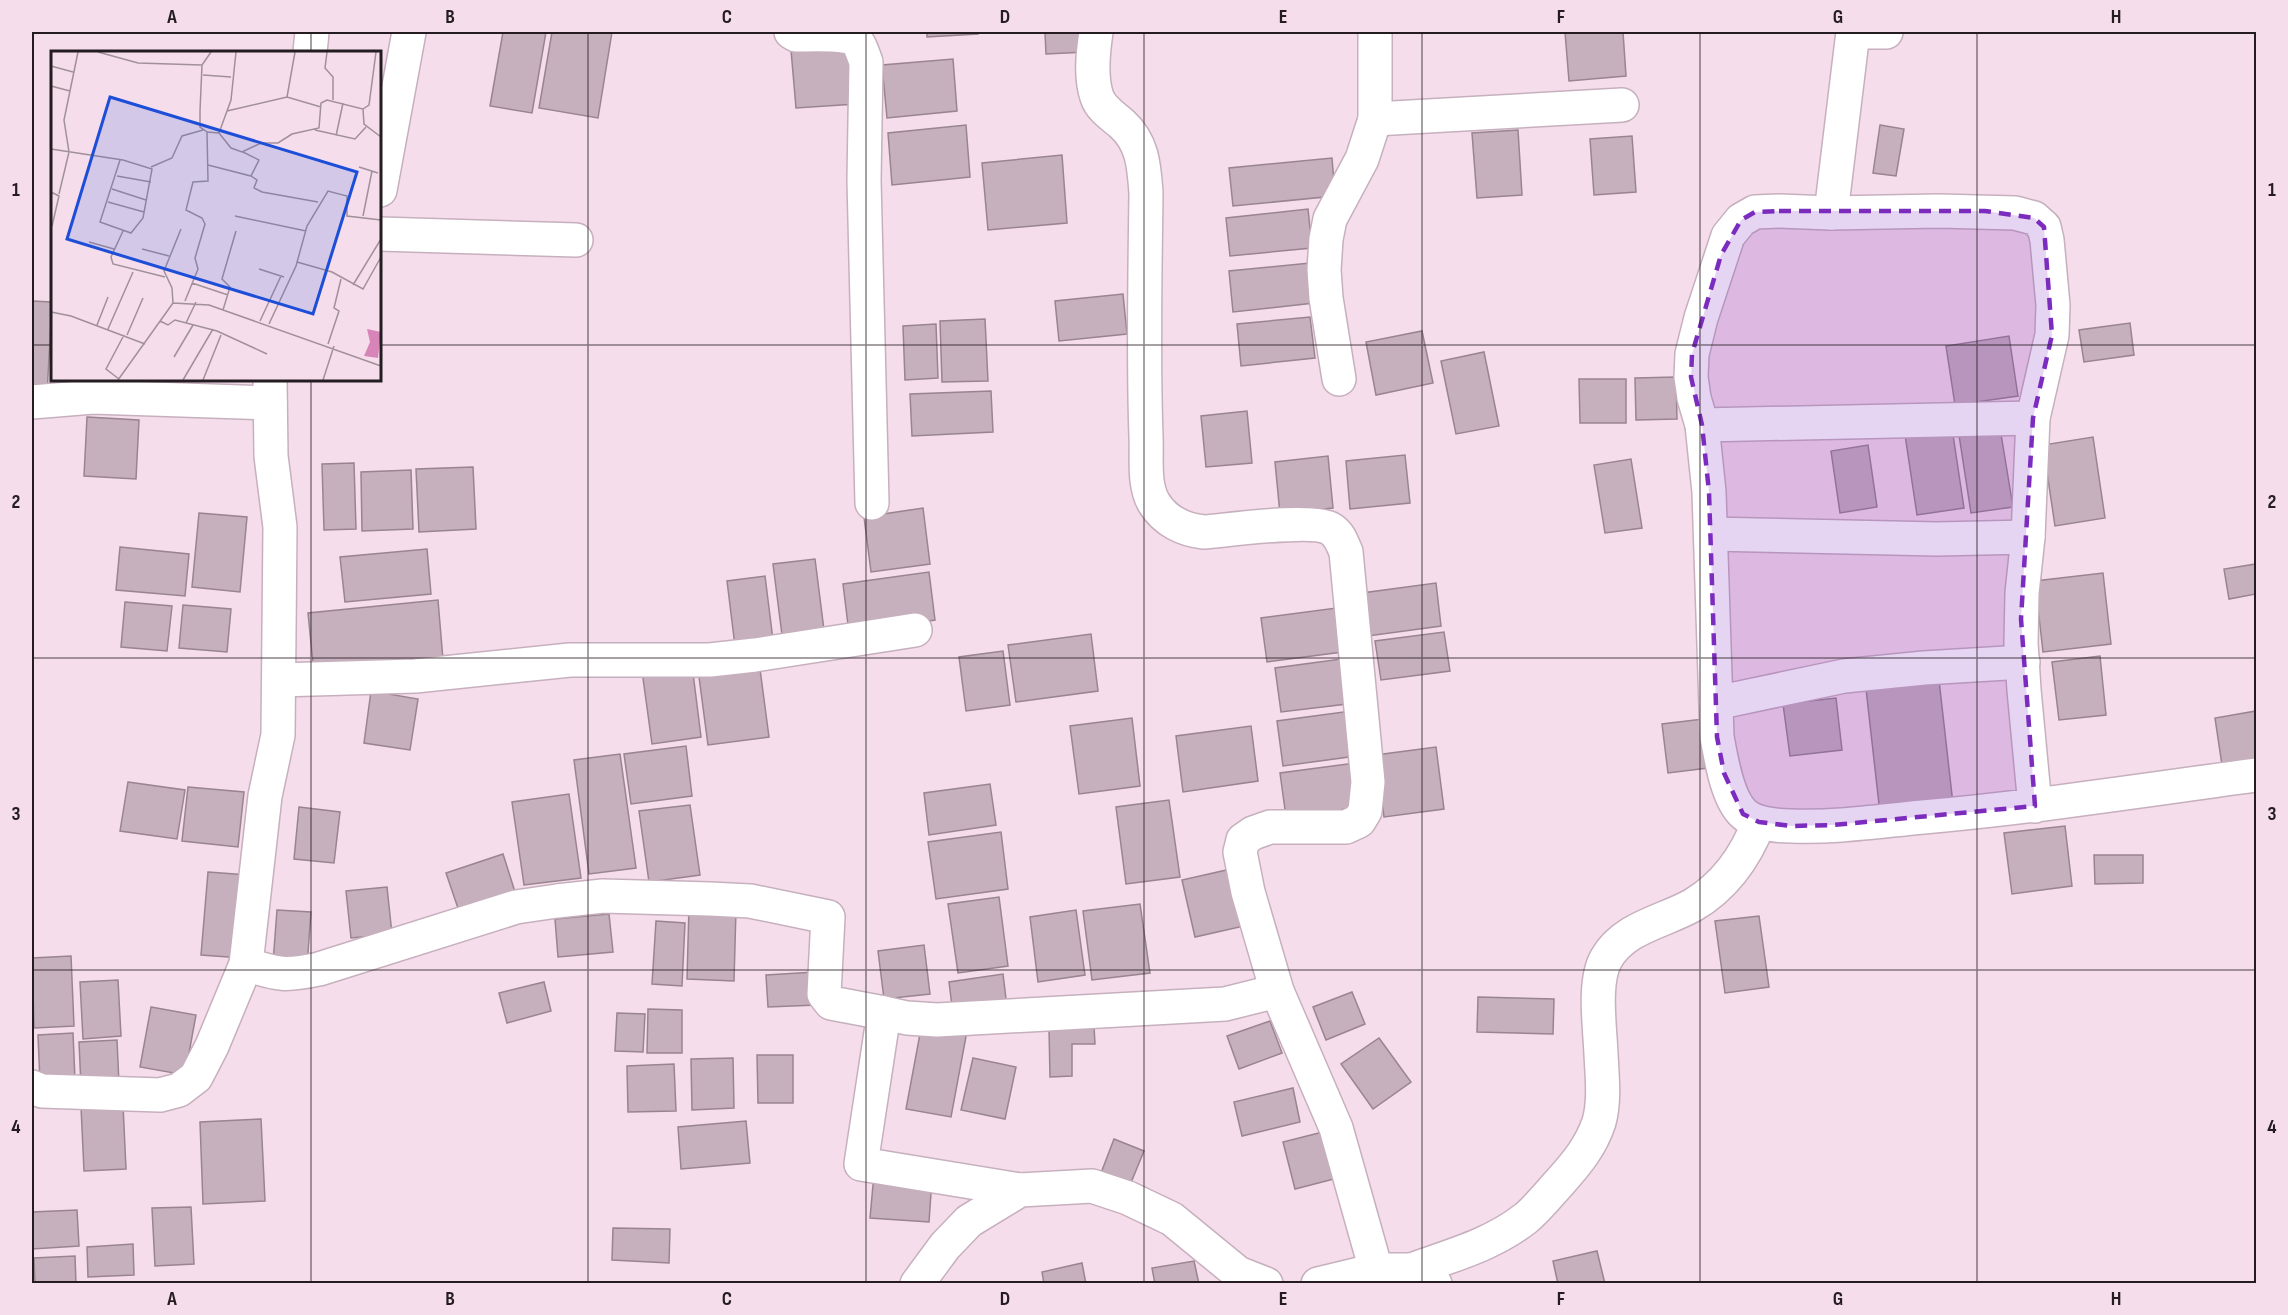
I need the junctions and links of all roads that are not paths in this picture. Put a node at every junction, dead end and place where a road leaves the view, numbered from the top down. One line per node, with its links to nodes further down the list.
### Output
1 (312, 32): 8 (street)
2 (410, 32): 11 (street)
3 (791, 32): 20 (street)
4 (1096, 32): 31 (street)
5 (1375, 32): 10 (street)
6 (1853, 32): 7 (street); 12 (street)
7 (1886, 32)
8 (309, 51)
9 (1622, 105): 10 (street)
10 (1375, 119): 15 (street)
11 (381, 185)
12 (1831, 213): 18 (street); 19 (street)
13 (381, 234): 14 (street)
14 (576, 240)
15 (1339, 379)
16 (270, 391): 17 (street); 25 (street)
17 (32, 402)
18 (2033, 418): 19 (street); 22 (street)
19 (1702, 425): 21 (street)
20 (872, 503)
21 (1711, 534): 22 (street); 26 (street)
22 (2028, 537): 24 (street)
23 (915, 630): 25 (street)
24 (2023, 662): 26 (street); 28 (street)
25 (279, 680): 30 (street)
26 (1716, 703): 29 (street)
27 (2256, 775): 28 (street)
28 (2035, 806): 29 (street)
29 (1759, 822): 36 (street)
30 (246, 964): 32 (street); 33 (street)
31 (1277, 991): 32 (street); 35 (street)
32 (884, 1012): 34 (street)
33 (32, 1087)
34 (1020, 1190): 37 (street); 38 (street)
35 (1376, 1270): 36 (street); 39 (street)
36 (1423, 1277)
37 (917, 1284)
38 (1266, 1284)
39 (1318, 1284)

